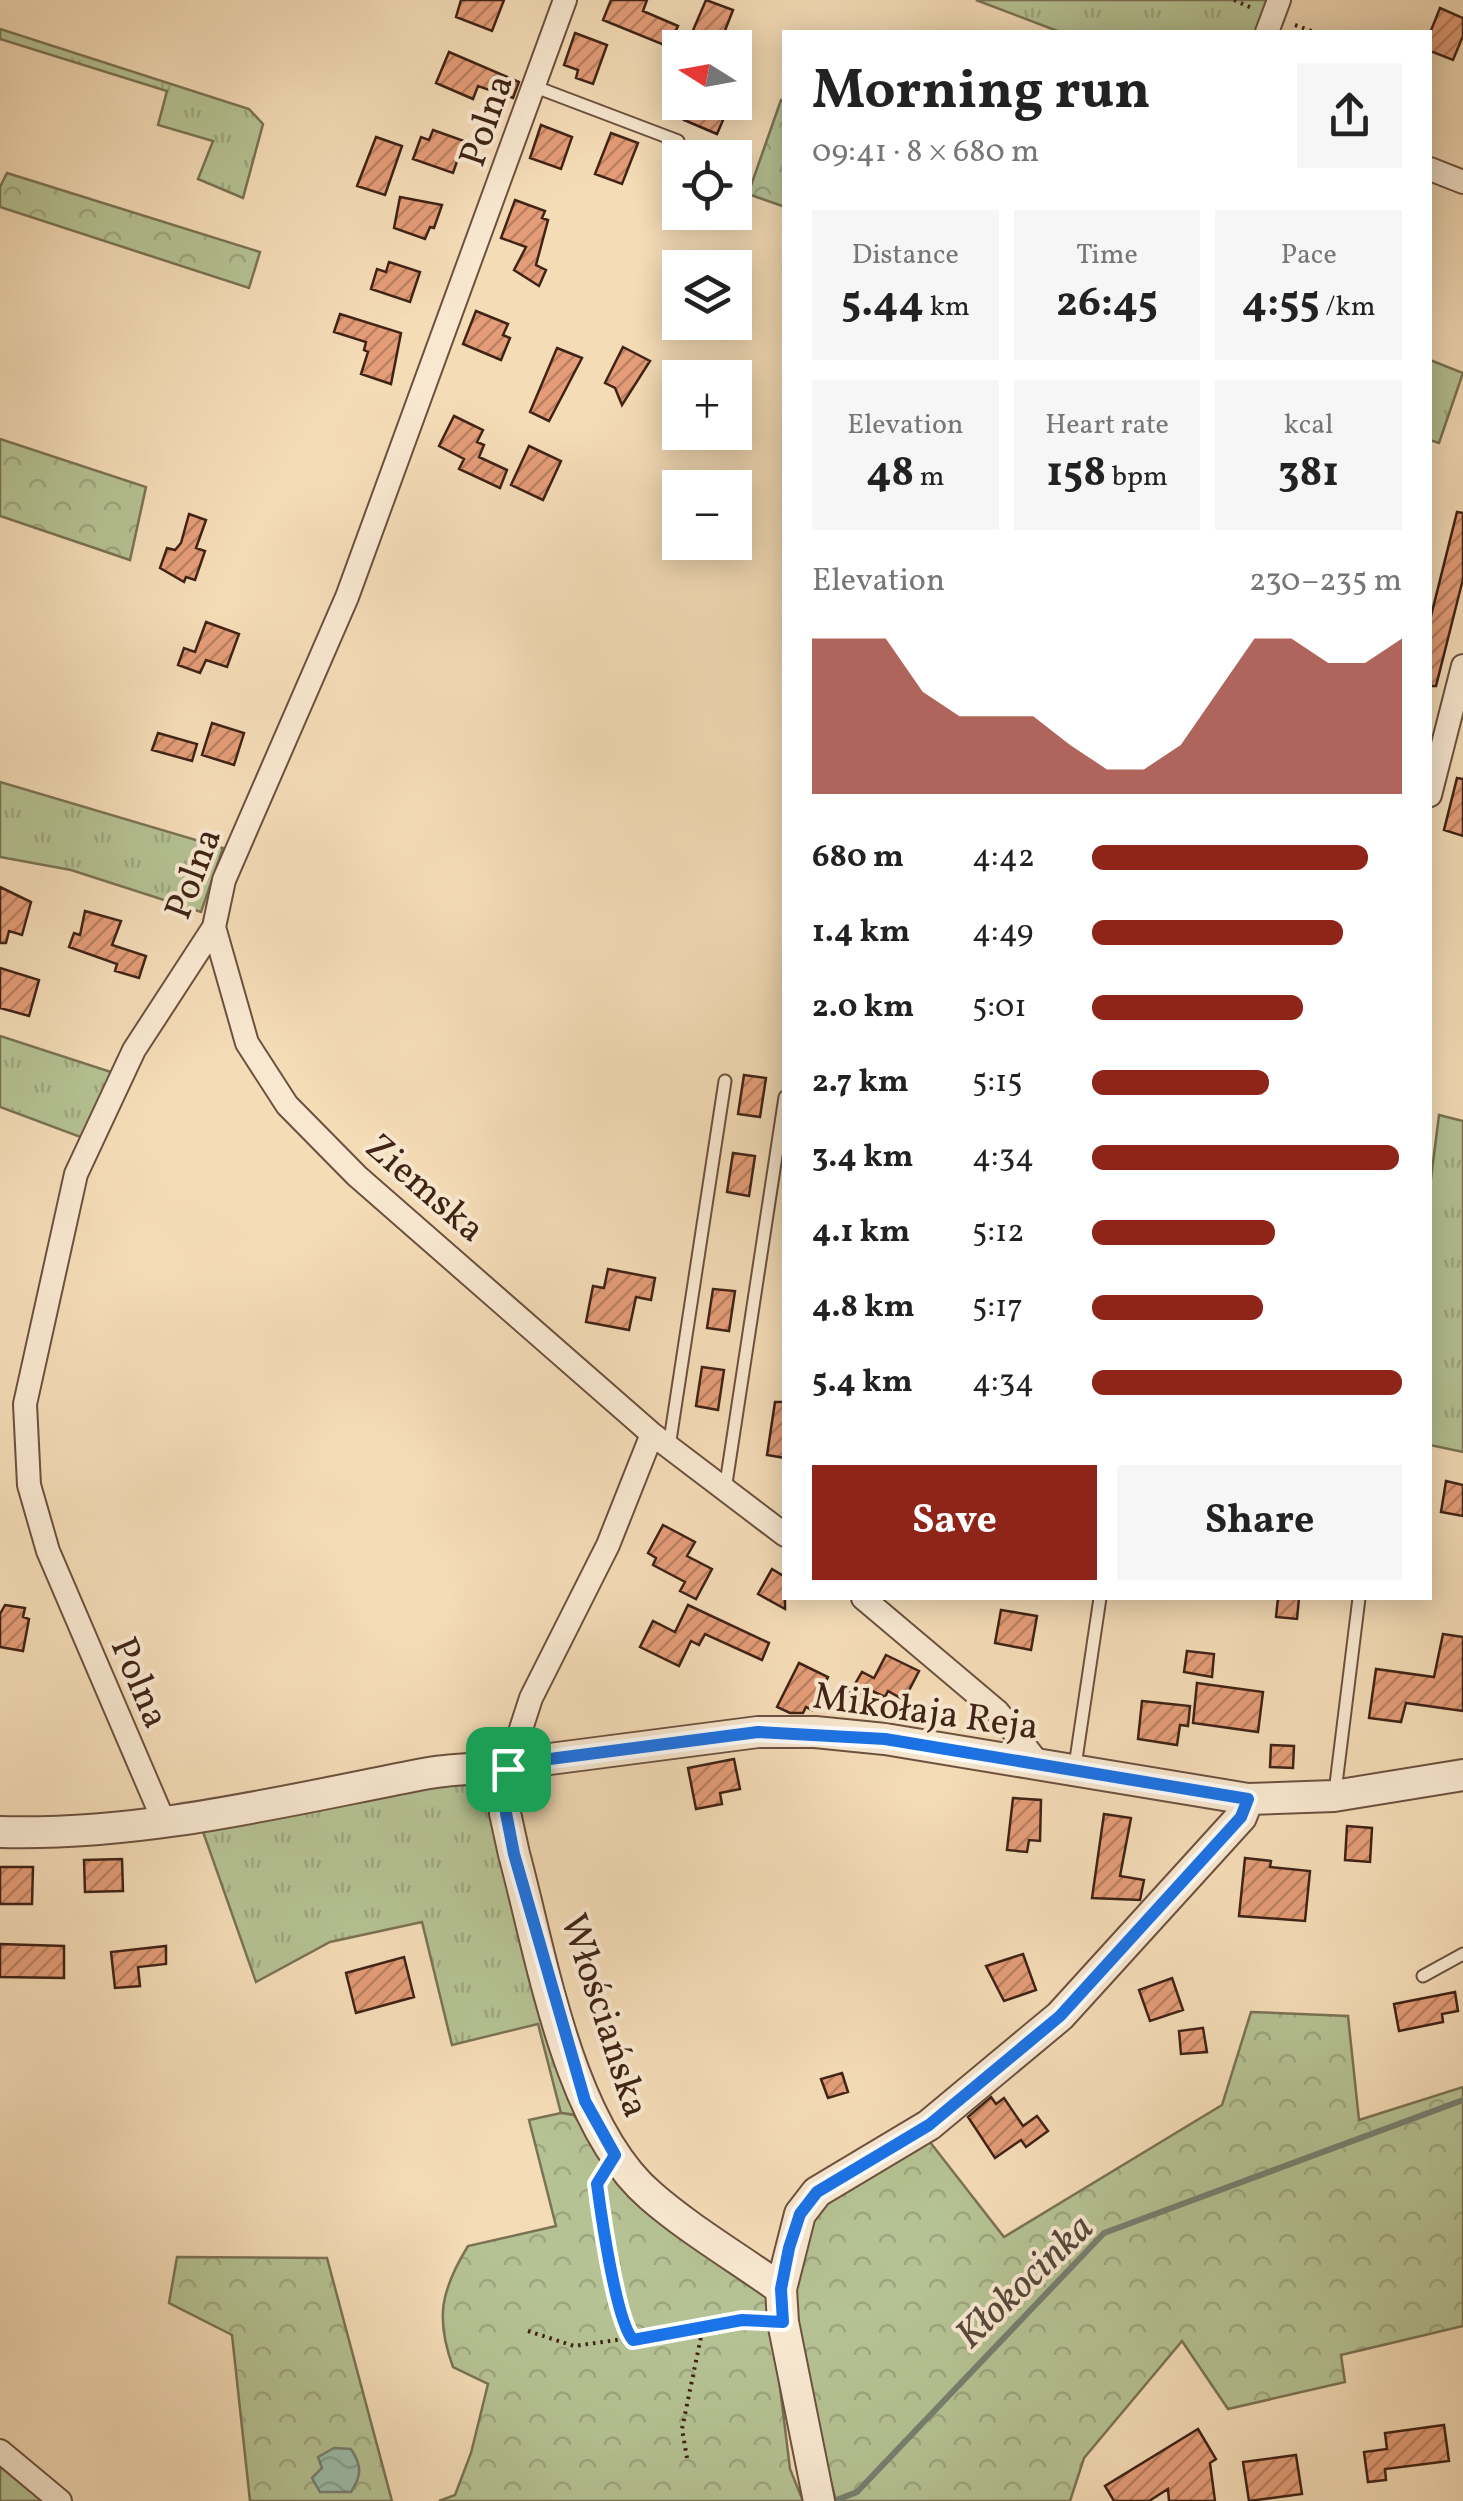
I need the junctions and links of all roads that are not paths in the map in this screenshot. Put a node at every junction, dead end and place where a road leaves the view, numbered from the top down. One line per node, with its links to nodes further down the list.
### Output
1 (565, 0): 4 (street, Polna)
2 (1279, 0): 3 (street)
3 (1268, 30)
4 (534, 86): 5 (lane); 10 (street, Polna)
5 (675, 140)
6 (1432, 171): 7 (street)
7 (1463, 182)
8 (1463, 666): 9 (street)
9 (1432, 786)
10 (214, 927): 13 (street, Ziemska); 25 (street, Polna)
11 (725, 1081): 13 (lane)
12 (782, 1117): 14 (lane)
13 (661, 1440): 14 (street, Ziemska); 20 (street)
14 (725, 1490): 15 (street, Ziemska)
15 (782, 1533)
16 (865, 1600): 19 (street)
17 (1100, 1600): 21 (lane)
18 (1359, 1600): 23 (lane)
19 (1040, 1764): 20 (street, Mikołaja Reja); 21 (street, Mikołaja Reja)
20 (508, 1769): 25 (street, Mikołaja Reja); 29 (street, Włościańska)
21 (1074, 1770): 24 (street, Mikołaja Reja)
22 (1463, 1775): 23 (street, Mikołaja Reja)
23 (1334, 1796): 24 (street, Mikołaja Reja)
24 (1248, 1799): 29 (street)
25 (165, 1824): 26 (street, Mikołaja Reja)
26 (0, 1832)
27 (1463, 1954): 28 (lane)
28 (1423, 1976)
29 (781, 2289): 31 (street)
30 (0, 2451): 32 (street)
31 (816, 2491)
32 (60, 2501)

